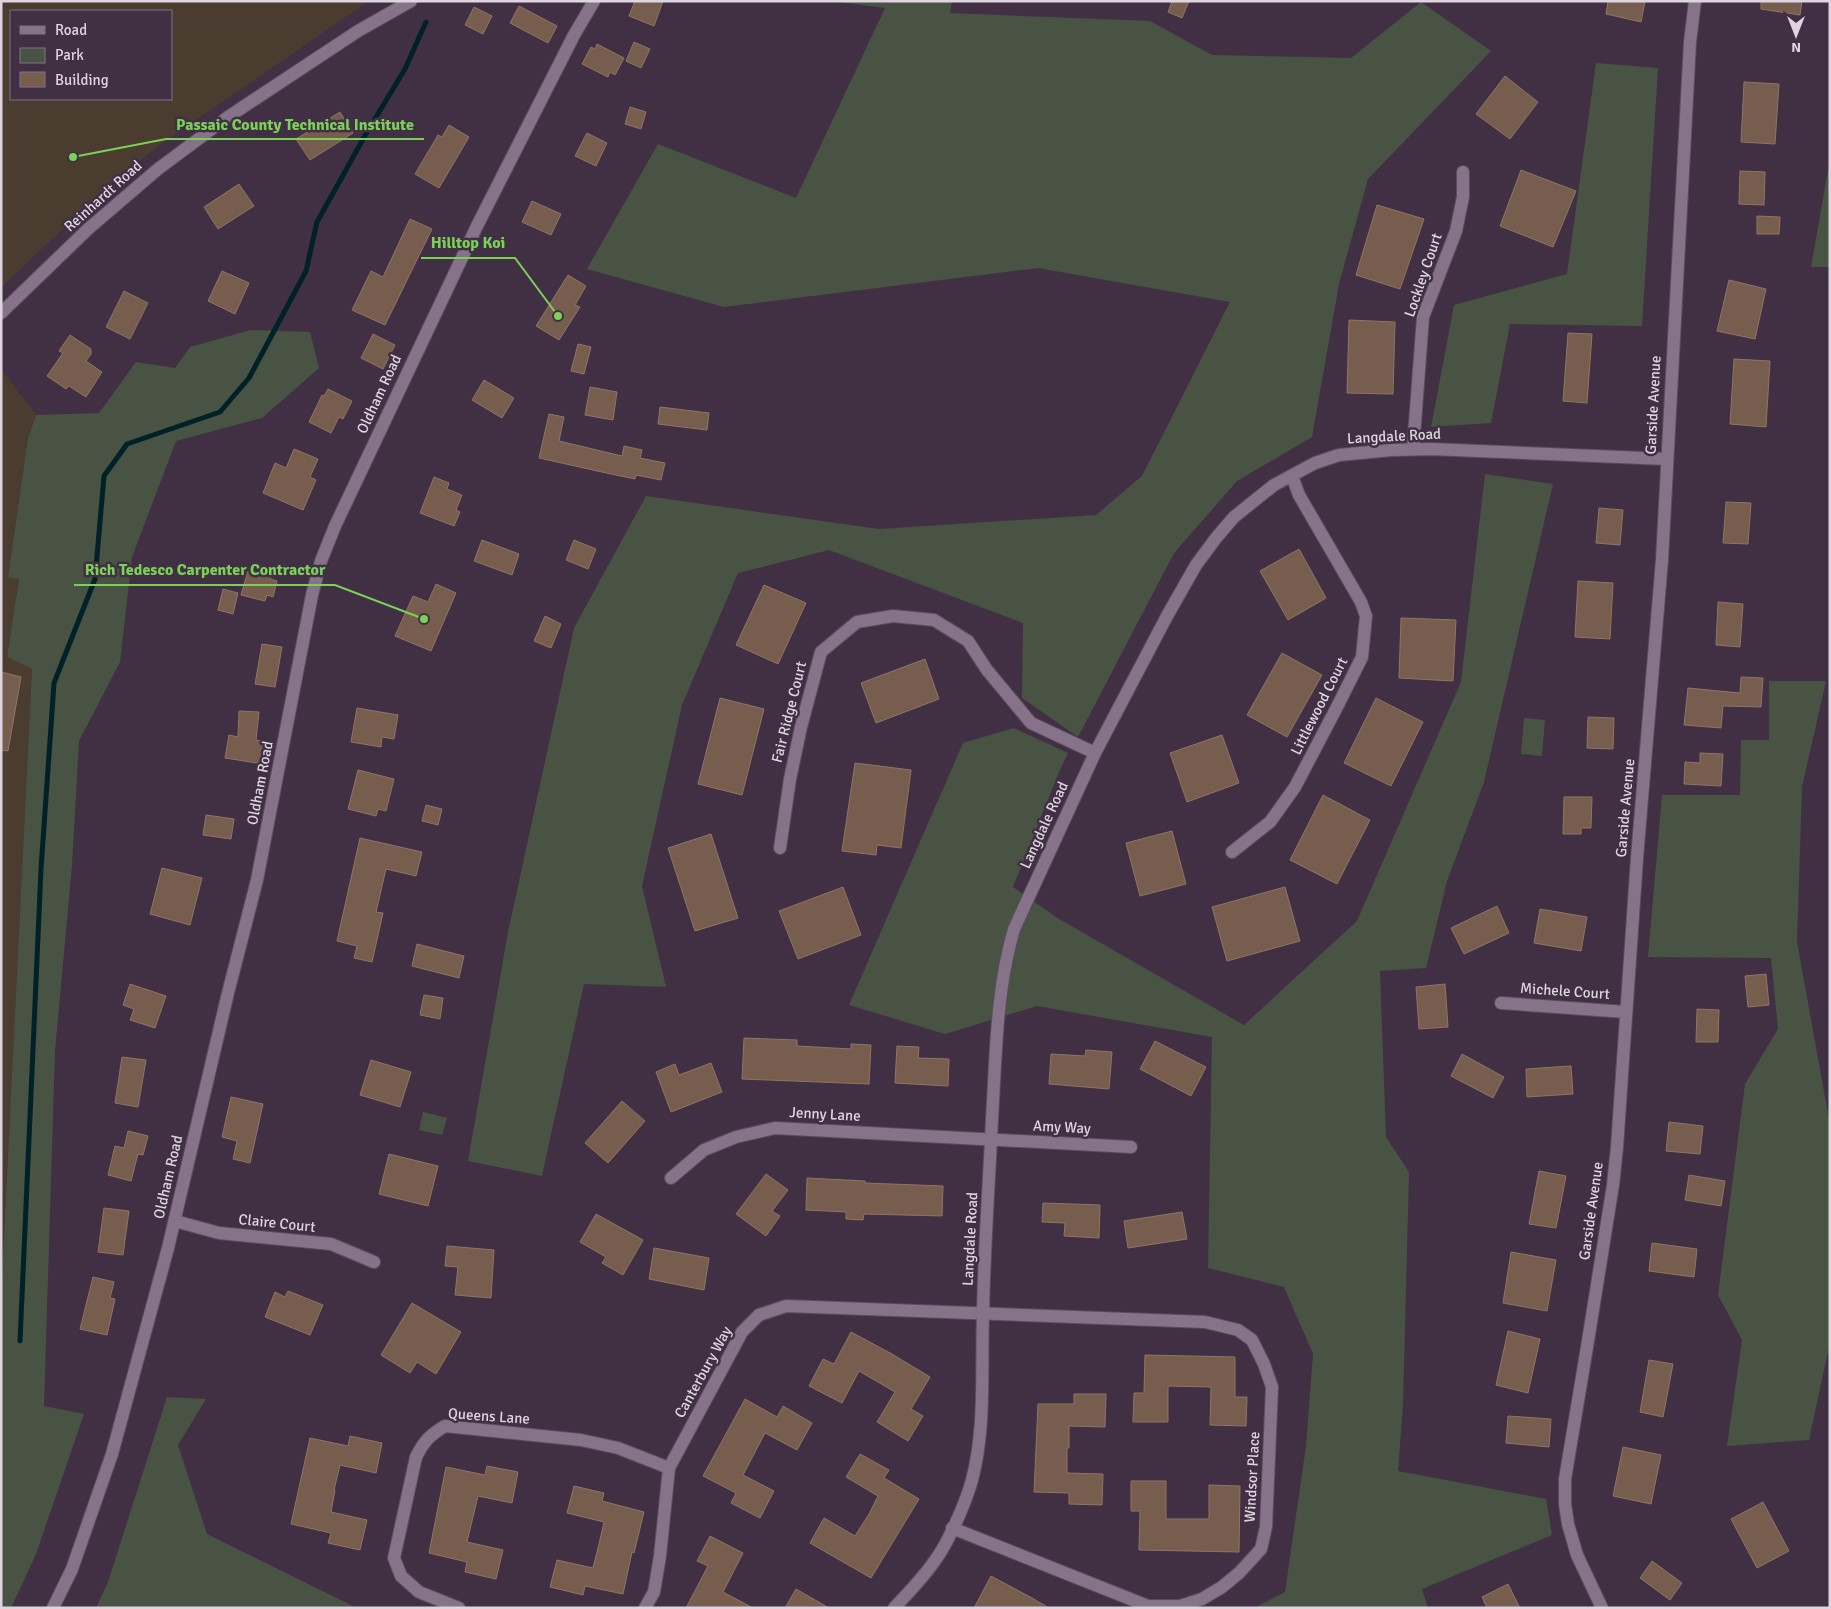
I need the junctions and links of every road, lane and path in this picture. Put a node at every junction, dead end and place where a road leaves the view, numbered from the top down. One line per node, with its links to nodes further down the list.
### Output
1 (411, 1): 5 (street, Reinhardt Road)
2 (594, 1): 17 (street, Oldham Road)
3 (1695, 1): 7 (street, Garside Avenue)
4 (1464, 172): 6 (street, Lockley Court)
5 (1, 313)
6 (1413, 449): 7 (street, Langdale Road); 8 (street, Langdale Road)
7 (1667, 459): 13 (street, Garside Avenue)
8 (1292, 476): 9 (street, Langdale Road); 11 (street, Littlewood Court)
9 (1095, 753): 10 (street, Fair Ridge Court); 14 (street, Langdale Road)
10 (780, 848)
11 (1232, 852)
12 (1501, 1003): 13 (street, Michele Court)
13 (1626, 1012): 26 (street, Garside Avenue)
14 (991, 1139): 15 (street, Amy Way); 16 (street, Jenny Lane); 19 (street, Langdale Road)
15 (1131, 1147)
16 (671, 1178)
17 (174, 1220): 18 (street, Claire Court); 22 (street, Oldham Road)
18 (374, 1262)
19 (983, 1313): 20 (street, Canterbury Way); 21 (street, Langdale Road); 21 (street, Windsor Place)
20 (669, 1468): 23 (street, Queens Lane); 24 (street, Canterbury Way)
21 (952, 1528): 25 (street, Langdale Road)
22 (53, 1608)
23 (459, 1608)
24 (645, 1608)
25 (894, 1608)
26 (1602, 1608)

